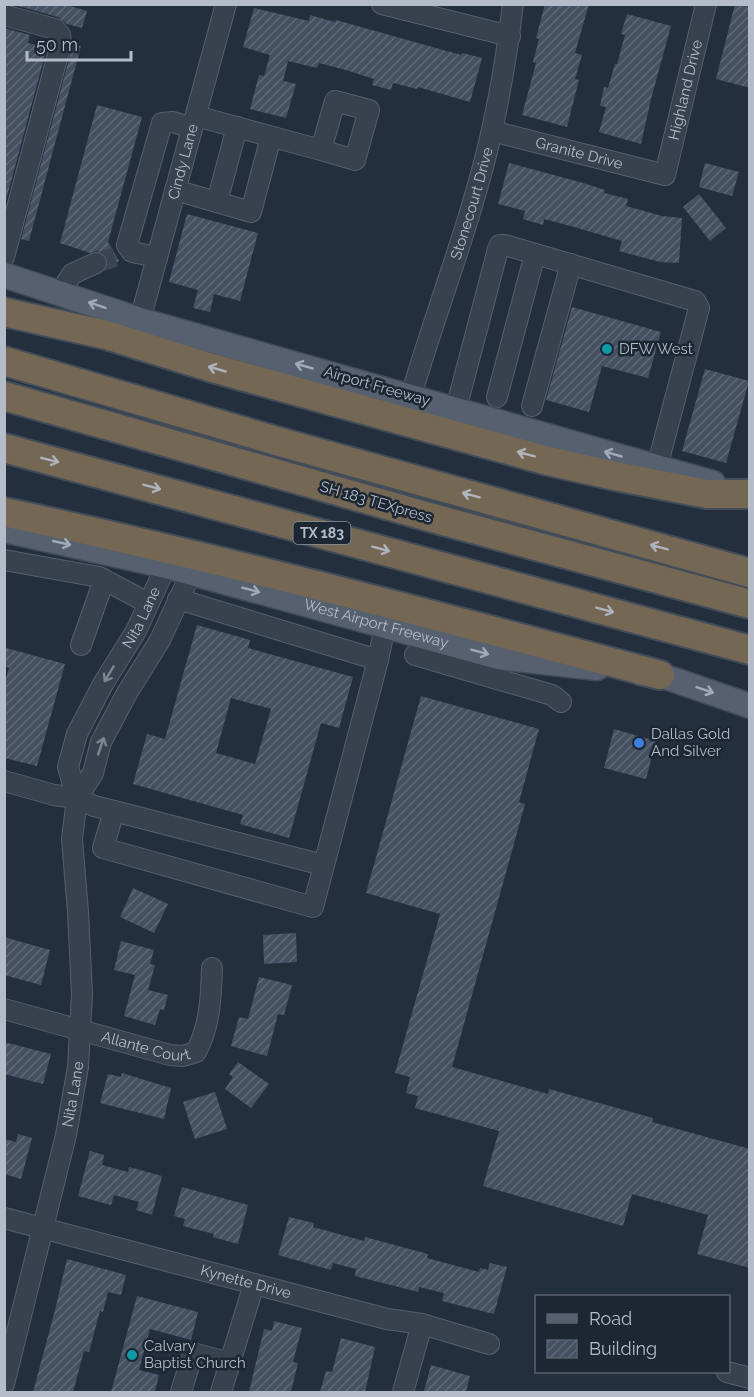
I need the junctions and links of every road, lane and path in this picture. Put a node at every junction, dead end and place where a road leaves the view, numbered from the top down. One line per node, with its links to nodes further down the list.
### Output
1 (226, 4): 7 (street, Cindy Lane)
2 (382, 4): 6 (street)
3 (513, 4): 6 (street, Stonecourt Drive)
4 (706, 4): 12 (street, Highland Drive)
5 (4, 15): 16 (street)
6 (510, 36): 9 (street, Stonecourt Drive)
7 (194, 122): 8 (street); 13 (street, Cindy Lane); 17 (street)
8 (237, 127): 10 (street); 14 (street)
9 (492, 131): 12 (street, Granite Drive); 29 (street, Stonecourt Drive)
10 (272, 137): 11 (street); 14 (street)
11 (321, 150)
12 (666, 175)
13 (176, 190): 14 (street); 17 (street, Cindy Lane)
14 (216, 202)
15 (535, 254): 19 (street); 30 (street); 33 (street)
16 (4, 257)
17 (157, 257): 24 (street, Cindy Lane)
18 (96, 262): 21 (street)
19 (570, 264): 32 (street); 36 (street)
20 (4, 275): 21 (main road, Airport Freeway)
21 (60, 293): 24 (main road, Airport Freeway, one-way to 21)
22 (4, 295): 25 (highway)
23 (4, 312): 25 (highway)
24 (140, 320): 29 (main road, Airport Freeway, one-way to 24)
25 (106, 335): 37 (highway, one-way to 25)
26 (4, 361): 31 (highway)
27 (4, 380): 31 (highway)
28 (4, 396): 48 (highway, SH 183 TEXpress)
29 (411, 396): 33 (main road, Airport Freeway)
30 (497, 397)
31 (129, 399): 44 (highway, one-way to 31)
32 (532, 406)
33 (456, 409): 36 (main road, Airport Freeway, one-way to 33)
34 (4, 416): 50 (highway, SH 183 TEXpress)
35 (4, 448): 52 (highway, TX 183, one-way to 52)
36 (657, 467): 37 (main road, Airport Freeway)
37 (750, 494)
38 (4, 495): 49 (highway)
39 (4, 512): 49 (highway)
40 (4, 530): 42 (main road, West Airport Freeway, one-way to 42)
41 (4, 560): 45 (street)
42 (166, 566): 43 (main road, West Airport Freeway); 47 (street, Nita Lane)
43 (191, 573): 46 (street, Nita Lane); 49 (main road, West Airport Freeway, one-way to 49)
44 (750, 573)
45 (104, 580): 47 (street); 51 (street)
46 (178, 600): 54 (street); 59 (street, Nita Lane, one-way to 46)
47 (148, 603): 59 (street, Nita Lane, one-way to 59)
48 (750, 604)
49 (384, 614): 54 (street); 55 (highway)
50 (750, 618)
51 (81, 645)
52 (750, 650)
53 (416, 655): 56 (street)
54 (378, 660): 61 (street)
55 (660, 675): 57 (main road, one-way to 57)
56 (561, 702)
57 (750, 706)
58 (4, 781): 59 (street)
59 (77, 798): 60 (street); 64 (street, Nita Lane)
60 (114, 811): 61 (street); 61 (street)
61 (324, 865)
62 (212, 968): 64 (street, Allante Court)
63 (4, 1009): 64 (street)
64 (80, 1030): 66 (street, Nita Lane)
65 (4, 1218): 66 (street, Kynette Drive)
66 (44, 1229): 67 (street, Kynette Drive); 73 (street, Nita Lane)
67 (254, 1284): 68 (street, Kynette Drive); 70 (street)
68 (422, 1324): 69 (street, Kynette Drive); 76 (street)
69 (489, 1344)
70 (230, 1363): 74 (street); 75 (street)
71 (730, 1372): 72 (street)
72 (750, 1378)
73 (4, 1384)
74 (181, 1392)
75 (221, 1392)
76 (403, 1392)

